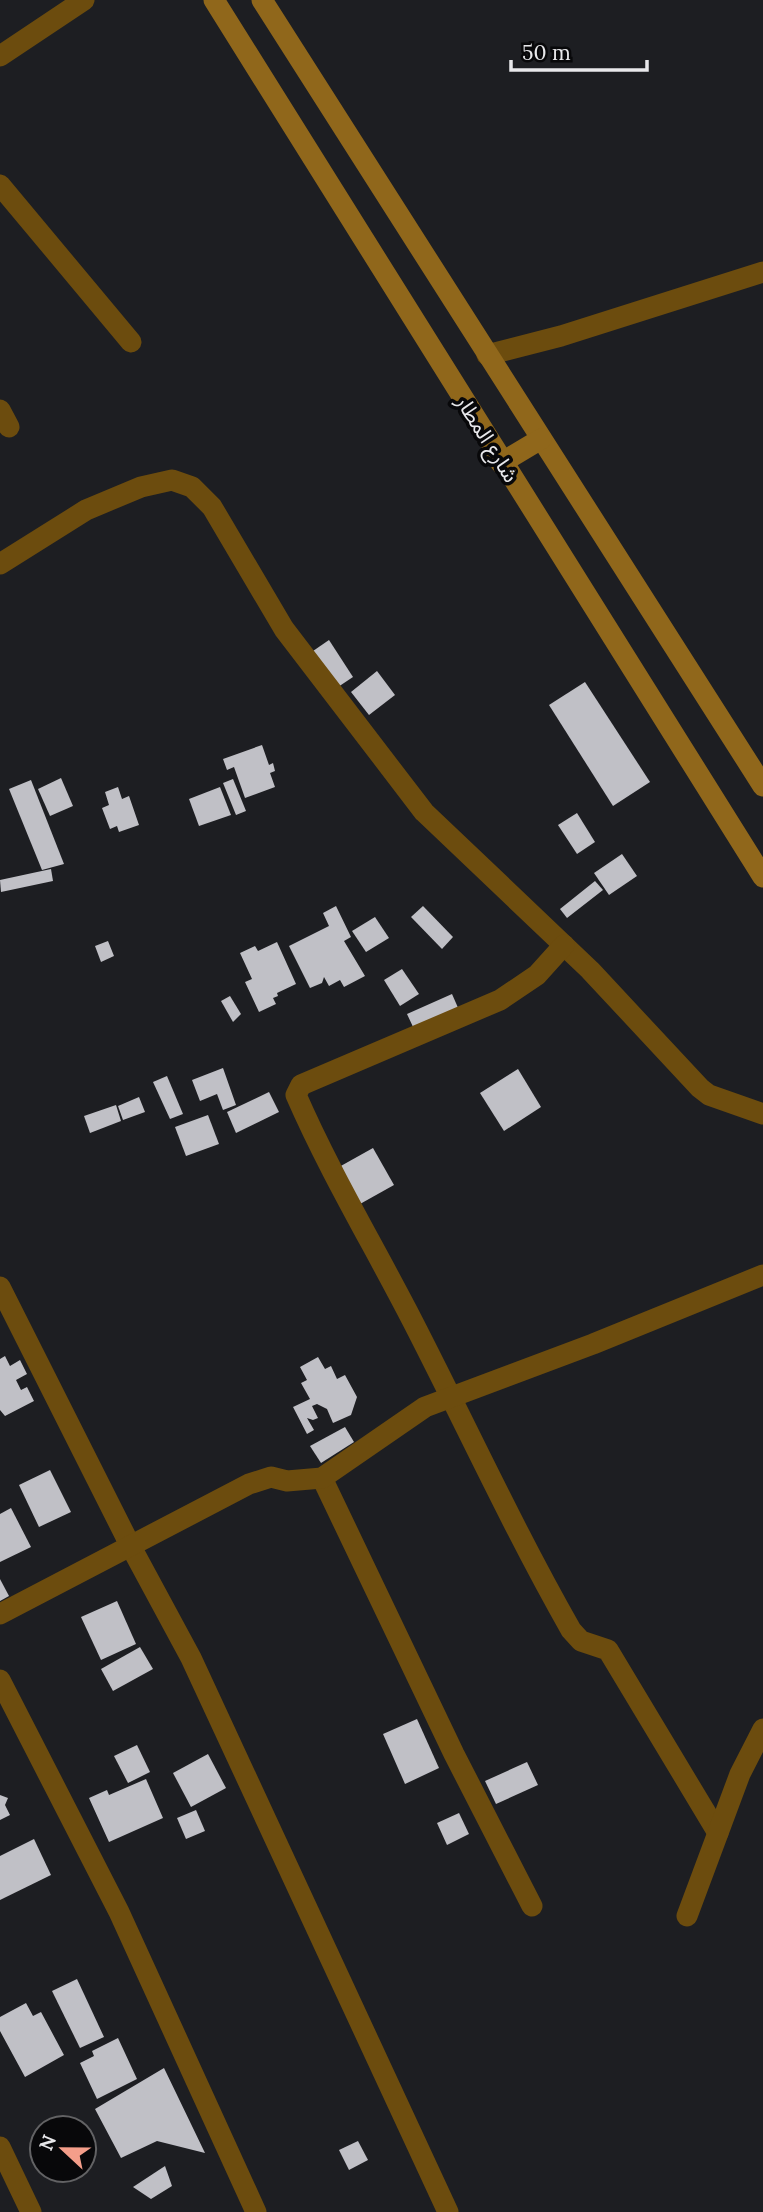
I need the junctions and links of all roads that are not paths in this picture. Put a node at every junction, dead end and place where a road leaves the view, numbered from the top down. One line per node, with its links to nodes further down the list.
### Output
1 (84, 0): 4 (street)
2 (214, 0): 10 (street, شارع المطار)
3 (262, 0): 8 (street)
4 (0, 56)
5 (0, 185): 7 (street)
6 (763, 272): 8 (street)
7 (131, 342)
8 (487, 355): 9 (street)
9 (541, 439): 10 (street); 12 (street)
10 (501, 463): 13 (street, شارع المطار)
11 (0, 564): 14 (street)
12 (763, 786)
13 (763, 877)
14 (564, 945): 15 (street); 18 (street)
15 (763, 1114)
16 (763, 1275): 18 (street)
17 (0, 1287): 20 (street)
18 (450, 1397): 19 (street); 24 (street)
19 (322, 1478): 20 (street); 25 (street)
20 (130, 1545): 21 (street); 30 (street)
21 (0, 1614)
22 (0, 1681): 29 (street)
23 (763, 1729): 24 (street)
24 (718, 1833): 26 (street)
25 (531, 1906)
26 (687, 1916)
27 (0, 2147): 28 (street)
28 (32, 2212)
29 (256, 2212)
30 (448, 2212)

